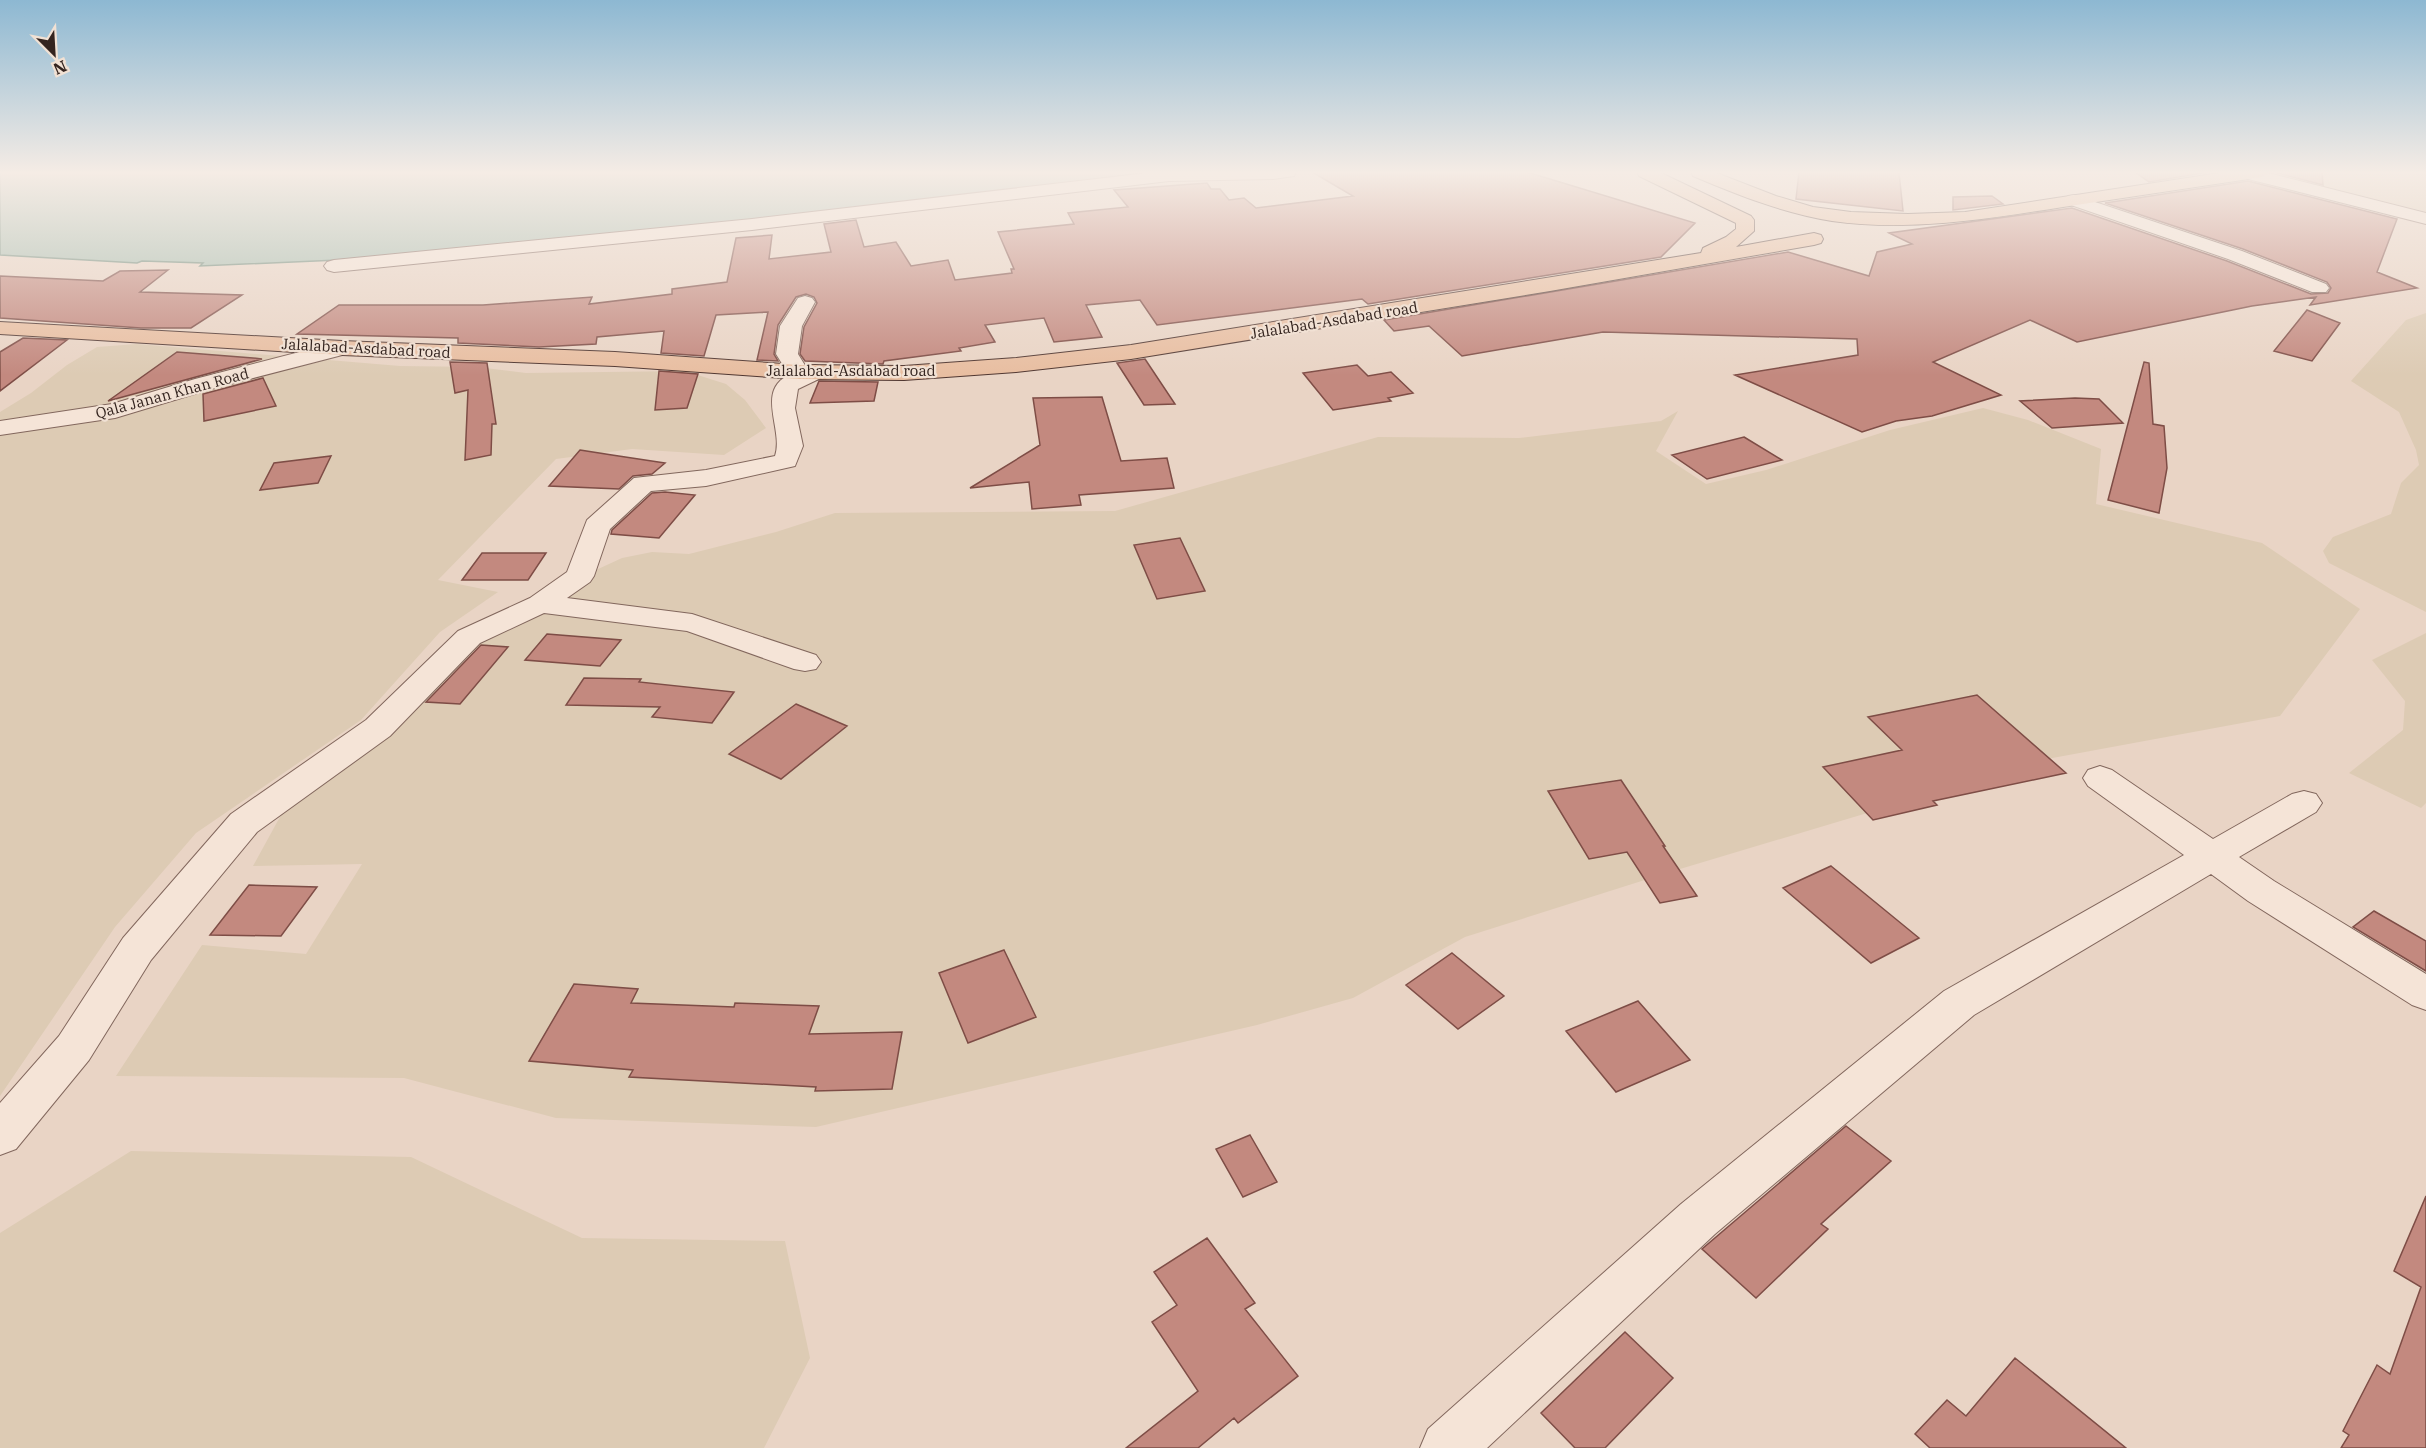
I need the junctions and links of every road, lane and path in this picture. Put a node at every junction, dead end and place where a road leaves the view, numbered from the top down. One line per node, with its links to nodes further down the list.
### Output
1 (622, 240): 6 (street)
2 (1735, 240): 5 (main road)
3 (1809, 240): 5 (main road)
4 (2190, 240): 7 (street)
5 (1695, 259): 11 (main road, Jalalabad-Asdabad road)
6 (334, 266)
7 (2319, 288)
8 (805, 302): 11 (street)
9 (0, 328): 10 (main road, Jalalabad-Asdabad road)
10 (342, 348): 11 (main road, Jalalabad-Asdabad road); 12 (street, Qala Janan Khan Road)
11 (806, 372): 13 (street)
12 (3, 430)
13 (540, 604): 14 (street); 19 (street)
14 (806, 662)
15 (2100, 778): 17 (street)
16 (2304, 803): 17 (street)
17 (2212, 856): 18 (street); 20 (street)
18 (2426, 994)
19 (0, 1135)
20 (1447, 1448)

